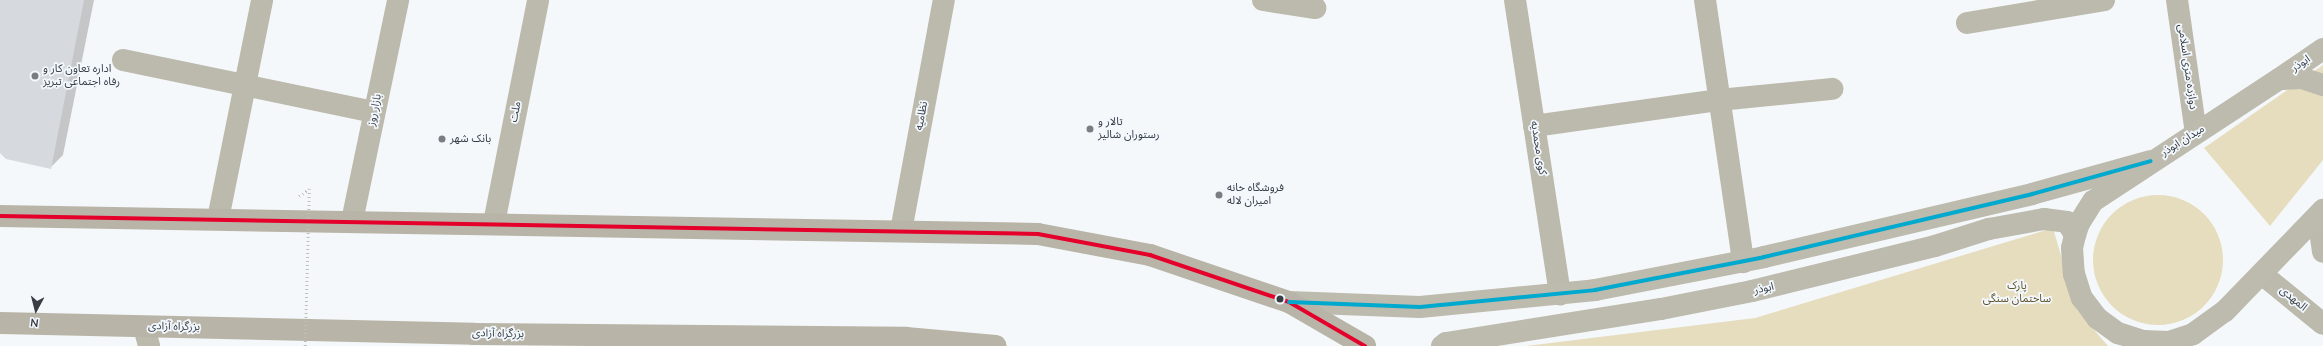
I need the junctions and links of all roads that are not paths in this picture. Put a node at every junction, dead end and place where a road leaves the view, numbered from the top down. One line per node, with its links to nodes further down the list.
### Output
1 (262, 0): 15 (street)
2 (398, 0): 19 (street, بازار روز)
3 (538, 0): 27 (street, ملت)
4 (1263, 0): 10 (street)
5 (1515, 0): 20 (street, کوی محمدیه)
6 (1705, 0): 18 (street)
7 (2104, 0): 11 (street)
8 (2177, 0): 21 (street, دوازده متری اسلامی)
9 (939, 1): 28 (street, نظامیه)
10 (1315, 8)
11 (1967, 23)
12 (2323, 49): 14 (main road, ابوذر)
13 (123, 60): 15 (street)
14 (2279, 79): 16 (main road); 21 (main road, میدان ابوذر)
15 (245, 85): 19 (street); 25 (street)
16 (2323, 85)
17 (1832, 89): 18 (street)
18 (1720, 100): 20 (street); 31 (street)
19 (374, 112): 26 (street, بازار روز)
20 (1534, 126): 33 (street, کوی محمدیه)
21 (2196, 133): 22 (main road, میدان ابوذر)
22 (2151, 161): 29 (main road, میدان ابوذر); 31 (main road)
23 (2320, 213): 30 (street); 32 (main road, میدان ابوذر)
24 (0, 216): 25 (highway)
25 (218, 219): 26 (highway)
26 (352, 221): 27 (highway)
27 (494, 223): 28 (highway)
28 (901, 231): 34 (highway)
29 (2075, 235): 36 (main road, ابوذر); 40 (main road, میدان ابوذر)
30 (2323, 252)
31 (1743, 262): 33 (main road)
32 (2263, 275): 37 (street, المهدی); 40 (main road, میدان ابوذر)
33 (1560, 296): 34 (main road); 36 (main road)
34 (1289, 302): 43 (highway)
35 (0, 324): 38 (highway, بزرگراه آزادی)
36 (1564, 324): 44 (main road, ابوذر)
37 (2323, 324)
38 (146, 336): 39 (highway, بزرگراه آزادی)
39 (476, 340): 41 (highway, بزرگراه آزادی)
40 (2188, 340)
41 (906, 342): 42 (highway, بزرگراه آزادی)
42 (996, 346)
43 (1364, 346)
44 (1442, 346)

